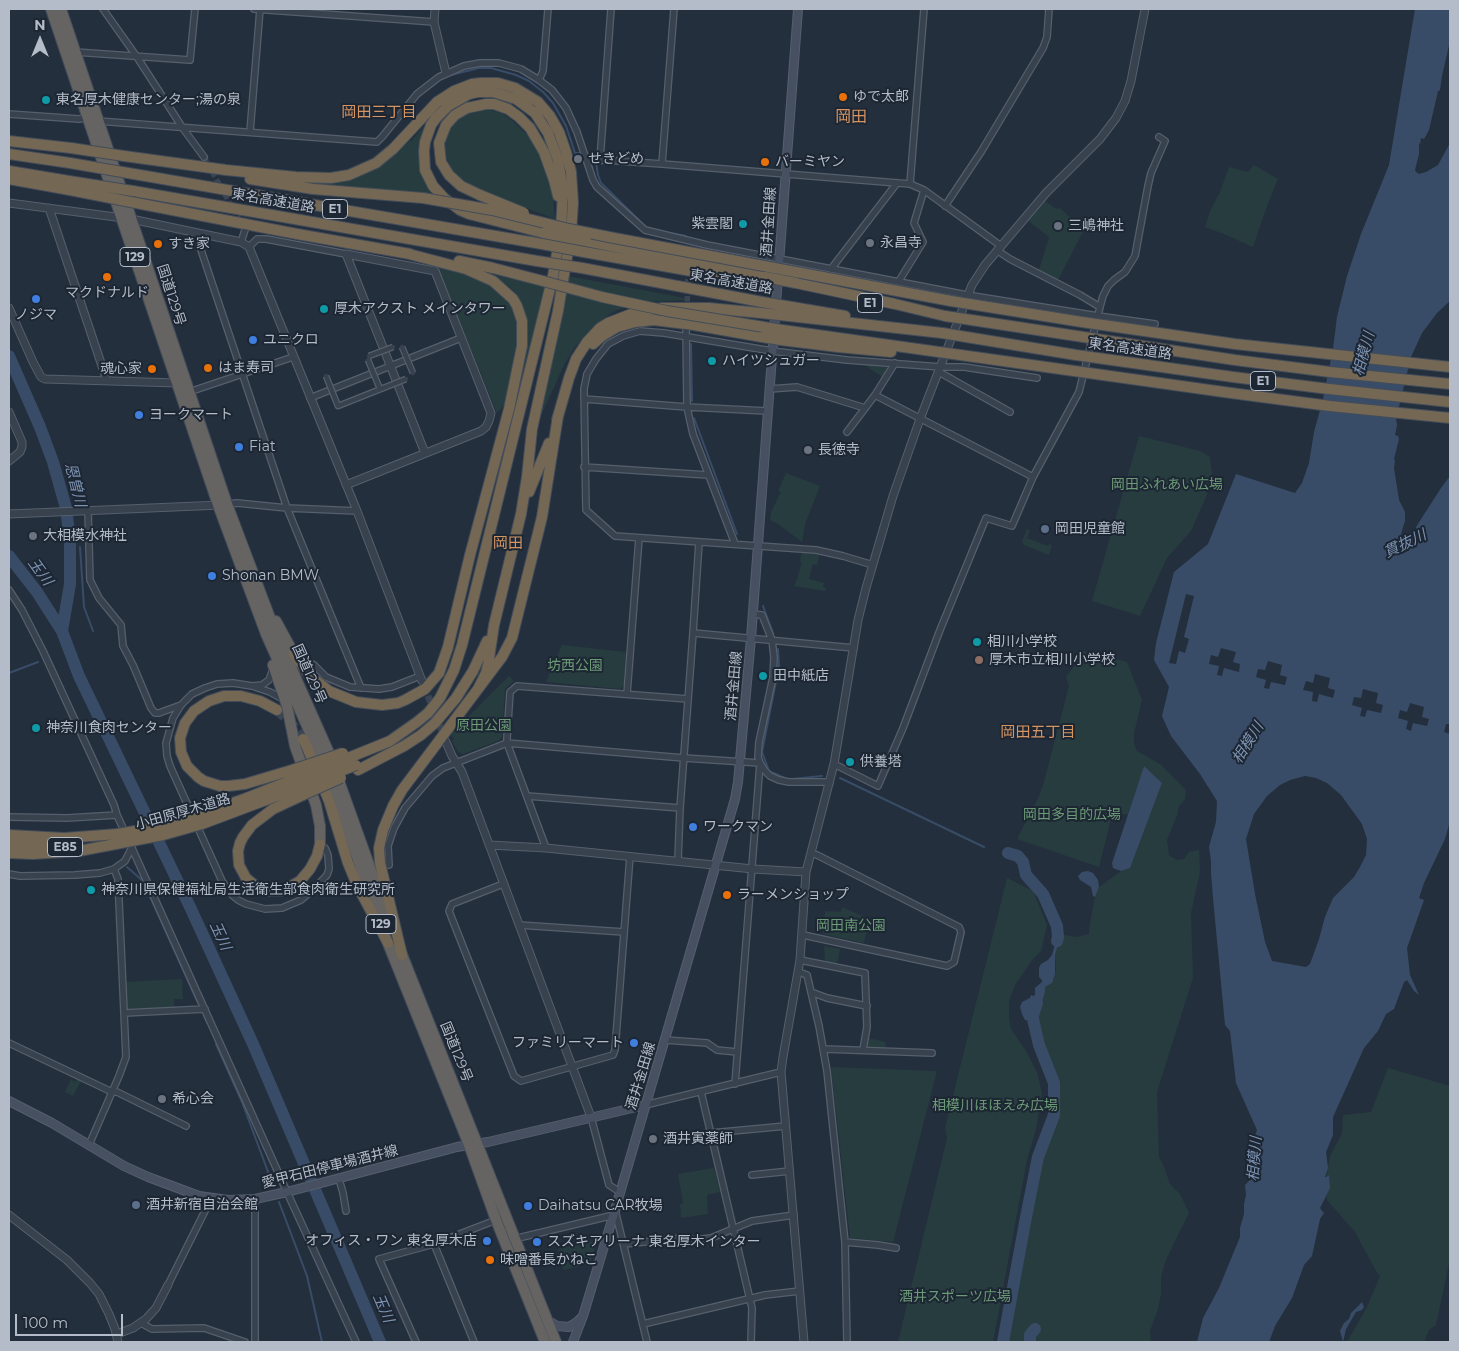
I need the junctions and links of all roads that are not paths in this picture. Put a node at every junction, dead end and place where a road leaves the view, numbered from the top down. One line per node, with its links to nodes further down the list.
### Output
1 (51, 9): 21 (highway, 国道129号 / 129)
2 (60, 9): 16 (highway, 国道129号 / 129)
3 (103, 9): 17 (street)
4 (195, 9): 17 (street)
5 (254, 9): 6 (street)
6 (260, 9): 15 (street); 23 (street)
7 (434, 9): 15 (street)
8 (548, 9): 19 (street)
9 (611, 9): 29 (street)
10 (674, 9): 30 (street)
11 (798, 9): 32 (main road, 酒井金田線)
12 (924, 9): 35 (street)
13 (1048, 9): 38 (street)
14 (1145, 9): 48 (street)
15 (434, 22): 18 (street)
16 (75, 52): 17 (street); 21 (highway, 国道129号 / 129)
17 (137, 58): 22 (street)
18 (446, 73): 19 (street); 23 (street)
19 (539, 80): 29 (street)
20 (9, 114): 21 (street)
21 (93, 120): 22 (street); 40 (highway, 国道129号 / 129)
22 (182, 127): 23 (street); 28 (street)
23 (250, 132)
24 (1158, 137): 57 (street)
25 (9, 141): 27 (highway, bridge)
26 (9, 154): 54 (highway, 東名高速道路 / E1, bridge)
27 (124, 156): 44 (highway, bridge); 114 (highway)
28 (204, 157)
29 (594, 161): 30 (street); 45 (street)
30 (662, 164): 32 (street)
31 (9, 171): 59 (highway, 東名高速道路 / E1, bridge)
32 (785, 173): 34 (street); 52 (main road, 酒井金田線)
33 (9, 179): 50 (highway, bridge)
34 (897, 183): 35 (street); 53 (street)
35 (910, 184): 36 (street)
36 (924, 190): 38 (street); 55 (street)
37 (9, 203): 39 (street)
38 (945, 206): 48 (street)
39 (49, 208): 40 (street); 79 (street)
40 (126, 218): 43 (street); 80 (highway, 国道129号 / 129); 84 (highway, 国道129号 / 129)
41 (562, 219): 44 (highway, bridge); 44 (highway, bridge); 101 (highway)
42 (245, 230): 46 (street)
43 (195, 232): 46 (street); 75 (street)
44 (589, 238): 54 (highway); 72 (highway, bridge)
45 (689, 241): 49 (street); 52 (street)
46 (241, 242): 47 (street)
47 (249, 247): 51 (street); 69 (street)
48 (1000, 248): 56 (street); 57 (street)
49 (688, 249)
50 (405, 253): 63 (highway, bridge); 92 (highway)
51 (346, 254): 65 (street); 71 (street)
52 (779, 259): 53 (street); 68 (main road, 酒井金田線)
53 (831, 269): 55 (street)
54 (765, 281): 81 (highway, 東名高速道路 / E1, bridge)
55 (899, 281): 56 (street)
56 (967, 295): 60 (street); 73 (street)
57 (1100, 307): 60 (street)
58 (9, 308): 79 (street)
59 (790, 311): 85 (highway, bridge); 89 (highway, 東名高速道路 / E1, bridge)
60 (1098, 316): 61 (street); 106 (street)
61 (1155, 324)
62 (686, 329): 64 (street)
63 (782, 335): 85 (highway, bridge); 97 (highway, bridge)
64 (686, 337): 68 (street); 88 (street); 90 (street)
65 (462, 338): 71 (street); 100 (street)
66 (393, 347): 83 (street, bridge)
67 (402, 347): 74 (street, bridge)
68 (772, 351): 70 (street); 82 (main road, 酒井金田線)
69 (294, 356): 75 (street); 87 (street)
70 (895, 364): 73 (street); 86 (street)
71 (391, 366): 87 (street); 100 (street)
72 (1450, 367)
73 (940, 370): 77 (street); 95 (street); 98 (street)
74 (412, 373)
75 (242, 375): 84 (street); 109 (street)
76 (326, 376): 83 (street, bridge)
77 (1037, 378)
78 (406, 379): 83 (street, bridge)
79 (107, 381): 80 (street)
80 (177, 383): 108 (highway, 国道129号 / 129)
81 (1450, 384)
82 (769, 388): 91 (street); 93 (main road, 酒井金田線)
83 (380, 389)
84 (189, 392): 108 (highway, 国道129号 / 129)
85 (565, 392): 96 (highway)
86 (875, 395): 91 (street); 98 (street)
87 (310, 398): 107 (street)
88 (584, 399): 90 (street); 103 (street)
89 (1450, 402)
90 (688, 408): 93 (street); 105 (street)
91 (865, 408): 99 (street)
92 (509, 409): 101 (highway); 110 (highway)
93 (768, 411): 118 (main road, 酒井金田線)
94 (9, 412): 102 (street)
95 (1010, 412)
96 (558, 416): 114 (highway); 133 (highway)
97 (1450, 418)
98 (920, 419): 106 (street); 119 (street)
99 (847, 432)
100 (425, 453): 107 (street)
101 (508, 456): 104 (highway)
102 (9, 461)
103 (584, 467): 105 (street); 115 (street)
104 (505, 469): 110 (highway); 143 (highway)
105 (708, 475): 117 (street)
106 (1033, 477): 147 (street)
107 (346, 485): 112 (street)
108 (222, 504): 109 (street); 111 (street); 121 (highway, 国道129号 / 129)
109 (287, 508): 112 (street); 132 (street)
110 (482, 509): 128 (highway)
111 (88, 511): 113 (street); 137 (street)
112 (357, 511): 130 (street)
113 (11, 514)
114 (521, 514): 123 (highway)
115 (639, 538): 116 (street); 134 (street)
116 (699, 542): 117 (street); 124 (street)
117 (735, 544): 118 (street)
118 (757, 545): 119 (street); 122 (main road, 酒井金田線)
119 (873, 565): 127 (street)
120 (9, 590): 152 (street)
121 (255, 593): 128 (highway); 129 (highway); 175 (highway, 国道129号 / 129); 176 (highway, 国道129号 / 129)
122 (752, 614): 125 (main road, 酒井金田線); 126 (street)
123 (494, 625): 133 (highway); 143 (highway)
124 (693, 633): 125 (street); 135 (street)
125 (751, 638): 126 (street); 144 (main road, 酒井金田線)
126 (772, 640): 127 (street); 146 (street)
127 (854, 648): 147 (street)
128 (294, 654): 132 (street)
129 (273, 667): 131 (street); 136 (highway)
130 (421, 678): 132 (street)
131 (245, 685): 136 (street); 137 (street)
132 (361, 688)
133 (478, 689): 176 (highway)
134 (627, 694): 135 (street); 141 (street)
135 (688, 699): 142 (street)
136 (285, 701): 157 (highway)
137 (181, 705): 157 (street)
138 (277, 710): 149 (highway)
139 (303, 739): 175 (highway)
140 (446, 742): 145 (street)
141 (507, 743): 142 (street); 145 (street); 150 (street)
142 (684, 758): 144 (street); 151 (street)
143 (354, 761): 149 (highway, 小田原厚木道路 / E85, bridge); 149 (highway, bridge)
144 (741, 761): 146 (street); 165 (main road, 酒井金田線)
145 (456, 763): 158 (street); 166 (street)
146 (760, 763): 148 (street); 168 (street)
147 (833, 767): 148 (street)
148 (830, 781): 162 (street)
149 (297, 783): 155 (highway, 小田原厚木道路 / E85, bridge); 157 (highway)
150 (527, 796): 151 (street); 160 (street)
151 (680, 808): 164 (street)
152 (117, 815): 153 (street); 159 (street)
153 (9, 817)
154 (9, 835): 155 (highway, 小田原厚木道路 / E85)
155 (120, 839): 156 (highway, 小田原厚木道路 / E85); 161 (highway)
156 (9, 843)
157 (320, 844)
158 (489, 845): 160 (street); 171 (street)
159 (132, 846): 167 (street); 181 (street)
160 (546, 848): 163 (street)
161 (9, 853)
162 (811, 853): 169 (street); 174 (street)
163 (630, 856): 164 (street); 173 (street)
164 (678, 861): 165 (street)
165 (716, 864): 168 (street); 183 (main road, 酒井金田線)
166 (389, 865)
167 (114, 869): 170 (street); 182 (street)
168 (753, 869): 169 (street); 187 (street)
169 (806, 872): 174 (street)
170 (9, 874)
171 (503, 884): 172 (street); 189 (street)
172 (519, 924): 173 (street); 189 (street)
173 (624, 932): 189 (street)
174 (803, 936): 177 (street)
175 (388, 943): 201 (highway, 国道129号 / 129)
176 (402, 955): 201 (highway, 国道129号 / 129)
177 (800, 960): 178 (street); 180 (street)
178 (799, 972): 179 (street); 190 (street)
179 (811, 992): 180 (street); 185 (street)
180 (867, 1006): 186 (street)
181 (205, 1009): 182 (street); 205 (street)
182 (124, 1013): 192 (street)
183 (664, 1040): 187 (street); 195 (main road, 酒井金田線)
184 (9, 1043): 192 (street)
185 (824, 1049): 186 (street); 216 (street)
186 (863, 1050): 188 (street)
187 (738, 1052): 191 (street)
188 (932, 1053)
189 (572, 1068): 196 (street)
190 (781, 1072): 191 (street); 198 (street)
191 (735, 1084): 193 (street)
192 (112, 1092): 197 (street); 200 (street)
193 (701, 1092): 195 (street); 199 (street)
194 (9, 1101): 200 (main road, 愛甲石田停車場酒井線)
195 (645, 1105): 196 (main road, 愛甲石田停車場酒井線); 206 (main road, 酒井金田線)
196 (591, 1117): 201 (main road, 愛甲石田停車場酒井線); 206 (street)
197 (186, 1126)
198 (786, 1126): 199 (street); 202 (street)
199 (711, 1133): 214 (street)
200 (89, 1144): 207 (main road, 愛甲石田停車場酒井線)
201 (473, 1145): 204 (main road, 愛甲石田停車場酒井線); 213 (highway, 国道129号 / 129); 215 (highway, 国道129号 / 129)
202 (790, 1171): 203 (street); 212 (street)
203 (756, 1173)
204 (338, 1179): 205 (main road, 愛甲石田停車場酒井線); 209 (street)
205 (286, 1192): 208 (main road, 愛甲石田停車場酒井線); 231 (street)
206 (620, 1192): 210 (main road, 酒井金田線)
207 (211, 1198): 208 (main road, 愛甲石田停車場酒井線); 220 (street)
208 (255, 1199): 230 (street)
209 (346, 1210)
210 (614, 1212): 215 (street); 218 (street); 223 (main road, 酒井金田線)
211 (9, 1215): 227 (street)
212 (794, 1215): 214 (street); 221 (street)
213 (496, 1220): 217 (street); 234 (highway, 国道129号 / 129)
214 (733, 1229): 218 (street); 222 (street)
215 (514, 1239): 224 (highway, 国道129号 / 129)
216 (845, 1242): 219 (street); 240 (street)
217 (434, 1244): 232 (street); 233 (street)
218 (624, 1244): 226 (street)
219 (896, 1248)
220 (168, 1285): 225 (street)
221 (800, 1291): 222 (street); 239 (street)
222 (749, 1299): 226 (street); 238 (street)
223 (583, 1316): 224 (main road); 236 (main road, 酒井金田線)
224 (547, 1320): 235 (highway, 国道129号 / 129)
225 (141, 1323): 227 (street); 229 (street)
226 (643, 1324): 237 (street)
227 (117, 1334): 228 (street)
228 (118, 1342)
229 (245, 1342)
230 (255, 1342)
231 (356, 1342)
232 (416, 1342)
233 (474, 1342)
234 (545, 1342)
235 (556, 1342)
236 (573, 1342)
237 (647, 1342)
238 (751, 1342)
239 (804, 1342)
240 (848, 1342)

